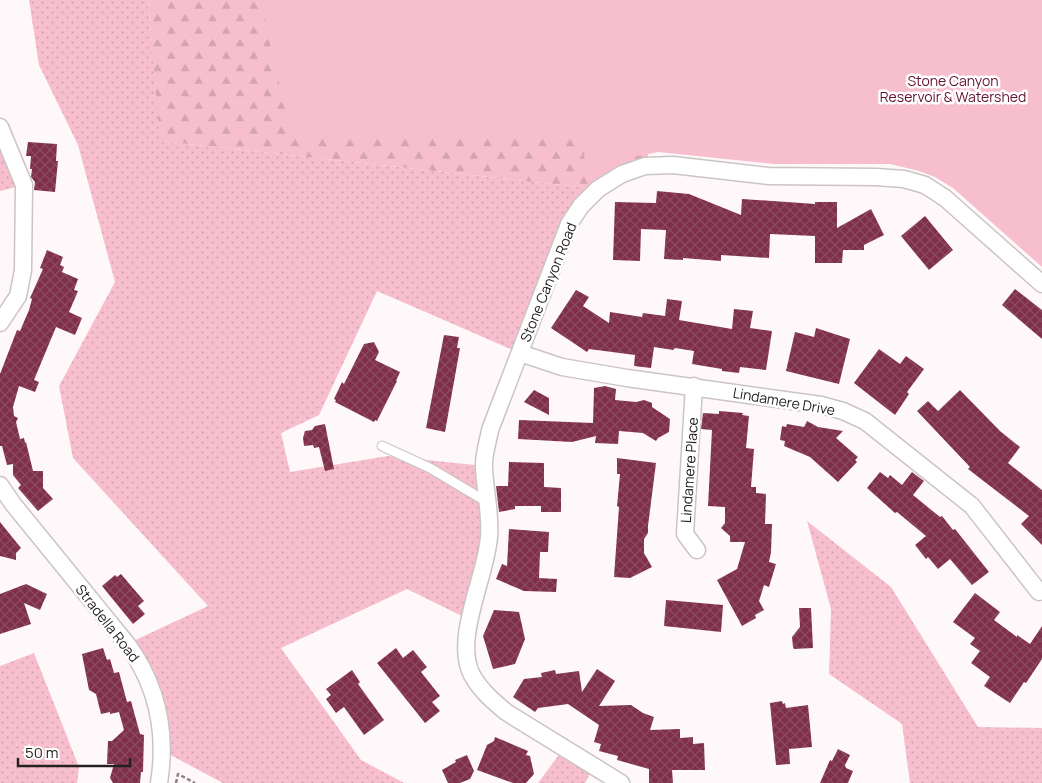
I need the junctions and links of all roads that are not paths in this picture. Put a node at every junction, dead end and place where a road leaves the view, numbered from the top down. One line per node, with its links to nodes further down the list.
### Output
1 (0, 127): 3 (street)
2 (1042, 284): 4 (street, Stone Canyon Road)
3 (0, 323)
4 (520, 353): 5 (street, Lindamere Drive); 8 (street, Stone Canyon Road)
5 (694, 386): 9 (street, Lindamere Place); 10 (street, Lindamere Drive)
6 (382, 446): 8 (lane)
7 (0, 485): 11 (street, Stradella Road)
8 (487, 502): 12 (street, Stone Canyon Road)
9 (697, 550)
10 (1039, 592)
11 (159, 783)
12 (621, 783)

